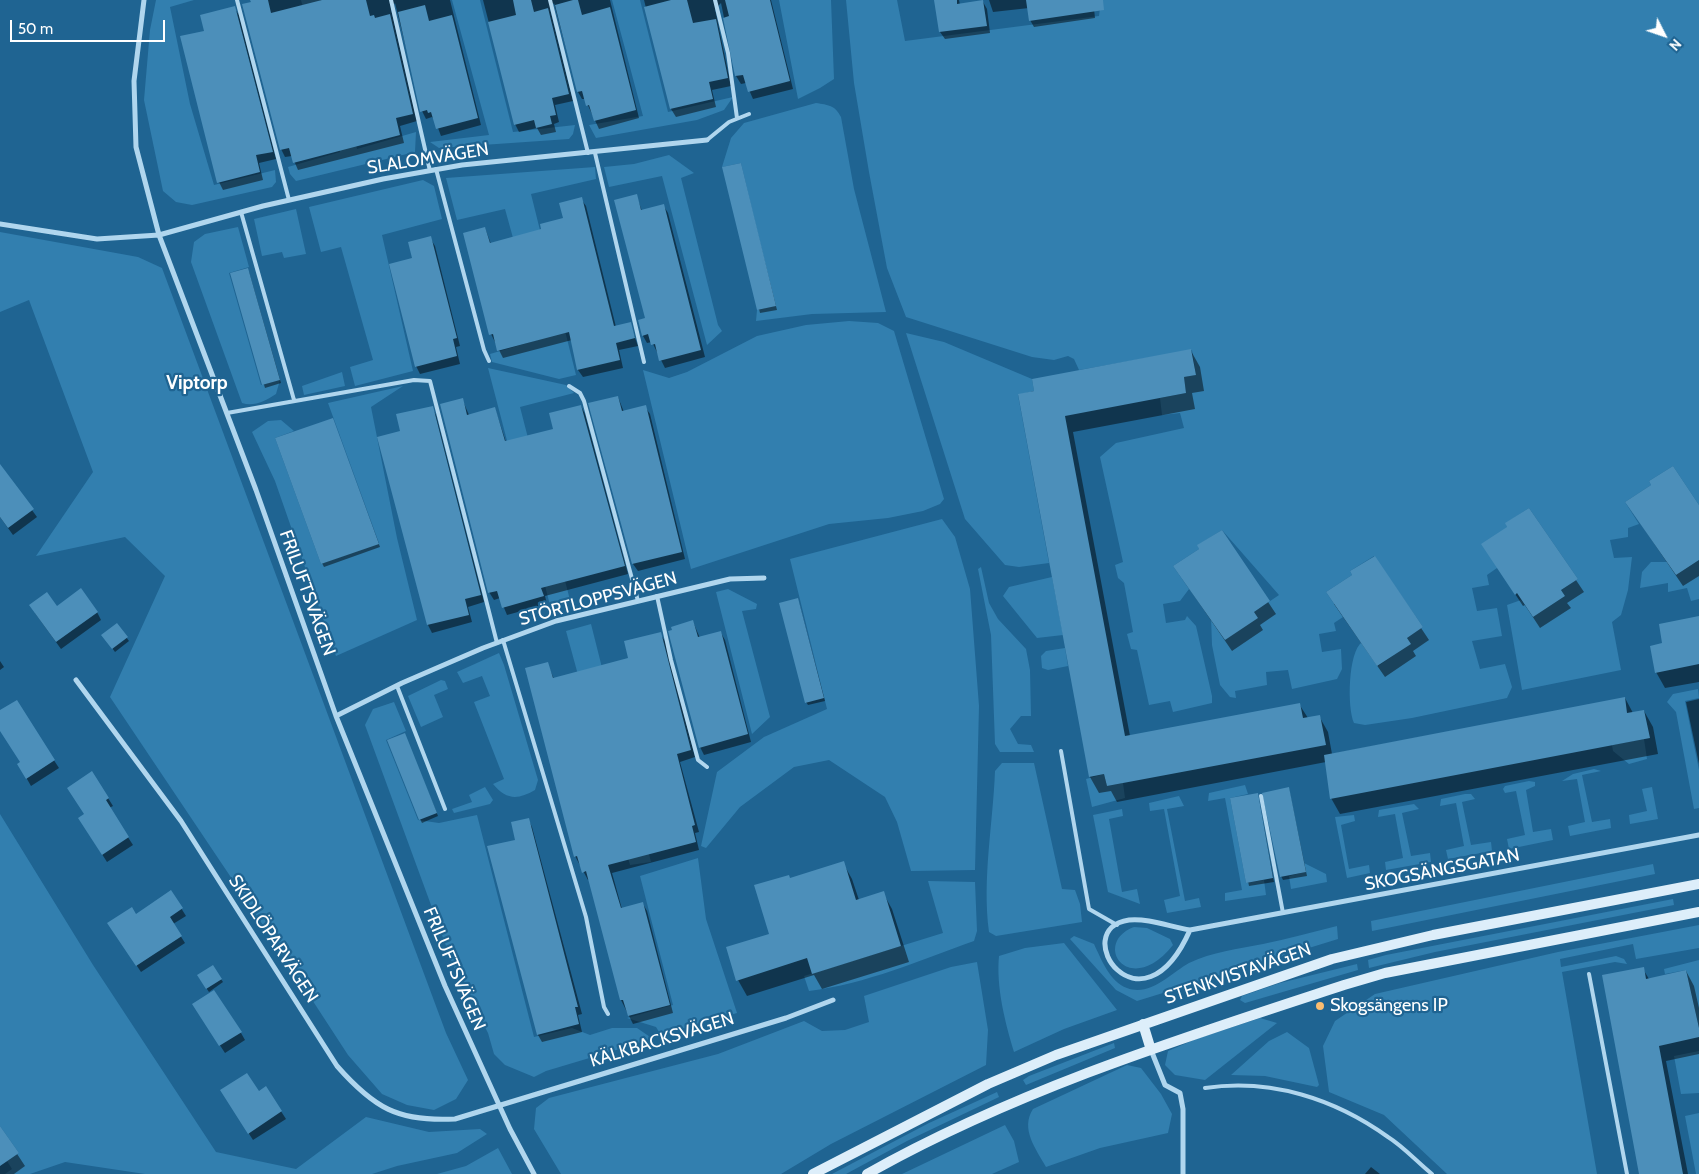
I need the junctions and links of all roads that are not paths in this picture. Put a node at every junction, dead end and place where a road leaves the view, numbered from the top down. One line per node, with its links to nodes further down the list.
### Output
1 (144, 0): 16 (street, FRILUFTSVÄGEN)
2 (237, 0): 13 (lane)
3 (390, 0): 12 (lane)
4 (550, 0): 10 (lane)
5 (715, 0): 7 (lane)
6 (749, 114): 7 (lane)
7 (737, 118): 8 (lane)
8 (707, 140): 9 (street, SLALOMVÄGEN)
9 (595, 153): 10 (street, SLALOMVÄGEN); 18 (lane)
10 (588, 154): 11 (street, SLALOMVÄGEN)
11 (436, 169): 12 (street, SLALOMVÄGEN); 17 (lane)
12 (430, 171): 13 (street, SLALOMVÄGEN)
13 (289, 200): 14 (street, SLALOMVÄGEN)
14 (241, 212): 16 (street, SLALOMVÄGEN); 20 (lane)
15 (0, 224): 16 (street, SLALOMVÄGEN)
16 (159, 235): 21 (street, FRILUFTSVÄGEN)
17 (489, 361)
18 (644, 362)
19 (569, 386): 24 (lane)
20 (294, 400): 21 (lane); 26 (lane)
21 (227, 413): 29 (street, FRILUFTSVÄGEN)
22 (764, 578): 23 (street, STÖRTLOPPSVÄGEN)
23 (657, 596): 24 (street, STÖRTLOPPSVÄGEN); 31 (lane)
24 (638, 601): 25 (street, STÖRTLOPPSVÄGEN)
25 (503, 640): 26 (street, STÖRTLOPPSVÄGEN); 42 (lane)
26 (497, 643): 28 (street, STÖRTLOPPSVÄGEN)
27 (76, 680): 46 (street, SKIDLÖPARVÄGEN)
28 (397, 686): 29 (street, STÖRTLOPPSVÄGEN); 33 (lane)
29 (336, 716): 46 (street, FRILUFTSVÄGEN)
30 (1061, 751): 38 (lane)
31 (707, 767)
32 (1261, 796): 37 (lane)
33 (445, 809)
34 (1699, 835): 37 (street, SKOGSÄNGSGATAN)
35 (1699, 884): 43 (main road, STENKVISTAVÄGEN)
36 (1699, 912): 44 (main road)
37 (1283, 913): 39 (street, SKOGSÄNGSGATAN)
38 (1117, 925): 39 (street, SKOGSÄNGSGATAN); 39 (street)
39 (1190, 930)
40 (1589, 974): 52 (lane)
41 (833, 1000): 46 (street, KÄLKBACKSVÄGEN)
42 (608, 1014)
43 (1143, 1024): 44 (main road); 48 (main road, STENKVISTAVÄGEN)
44 (1151, 1050): 49 (main road); 50 (street)
45 (1205, 1088): 51 (lane)
46 (498, 1104): 47 (street, FRILUFTSVÄGEN)
47 (534, 1174)
48 (813, 1174)
49 (866, 1174)
50 (1182, 1174)
51 (1432, 1174)
52 (1627, 1174)

